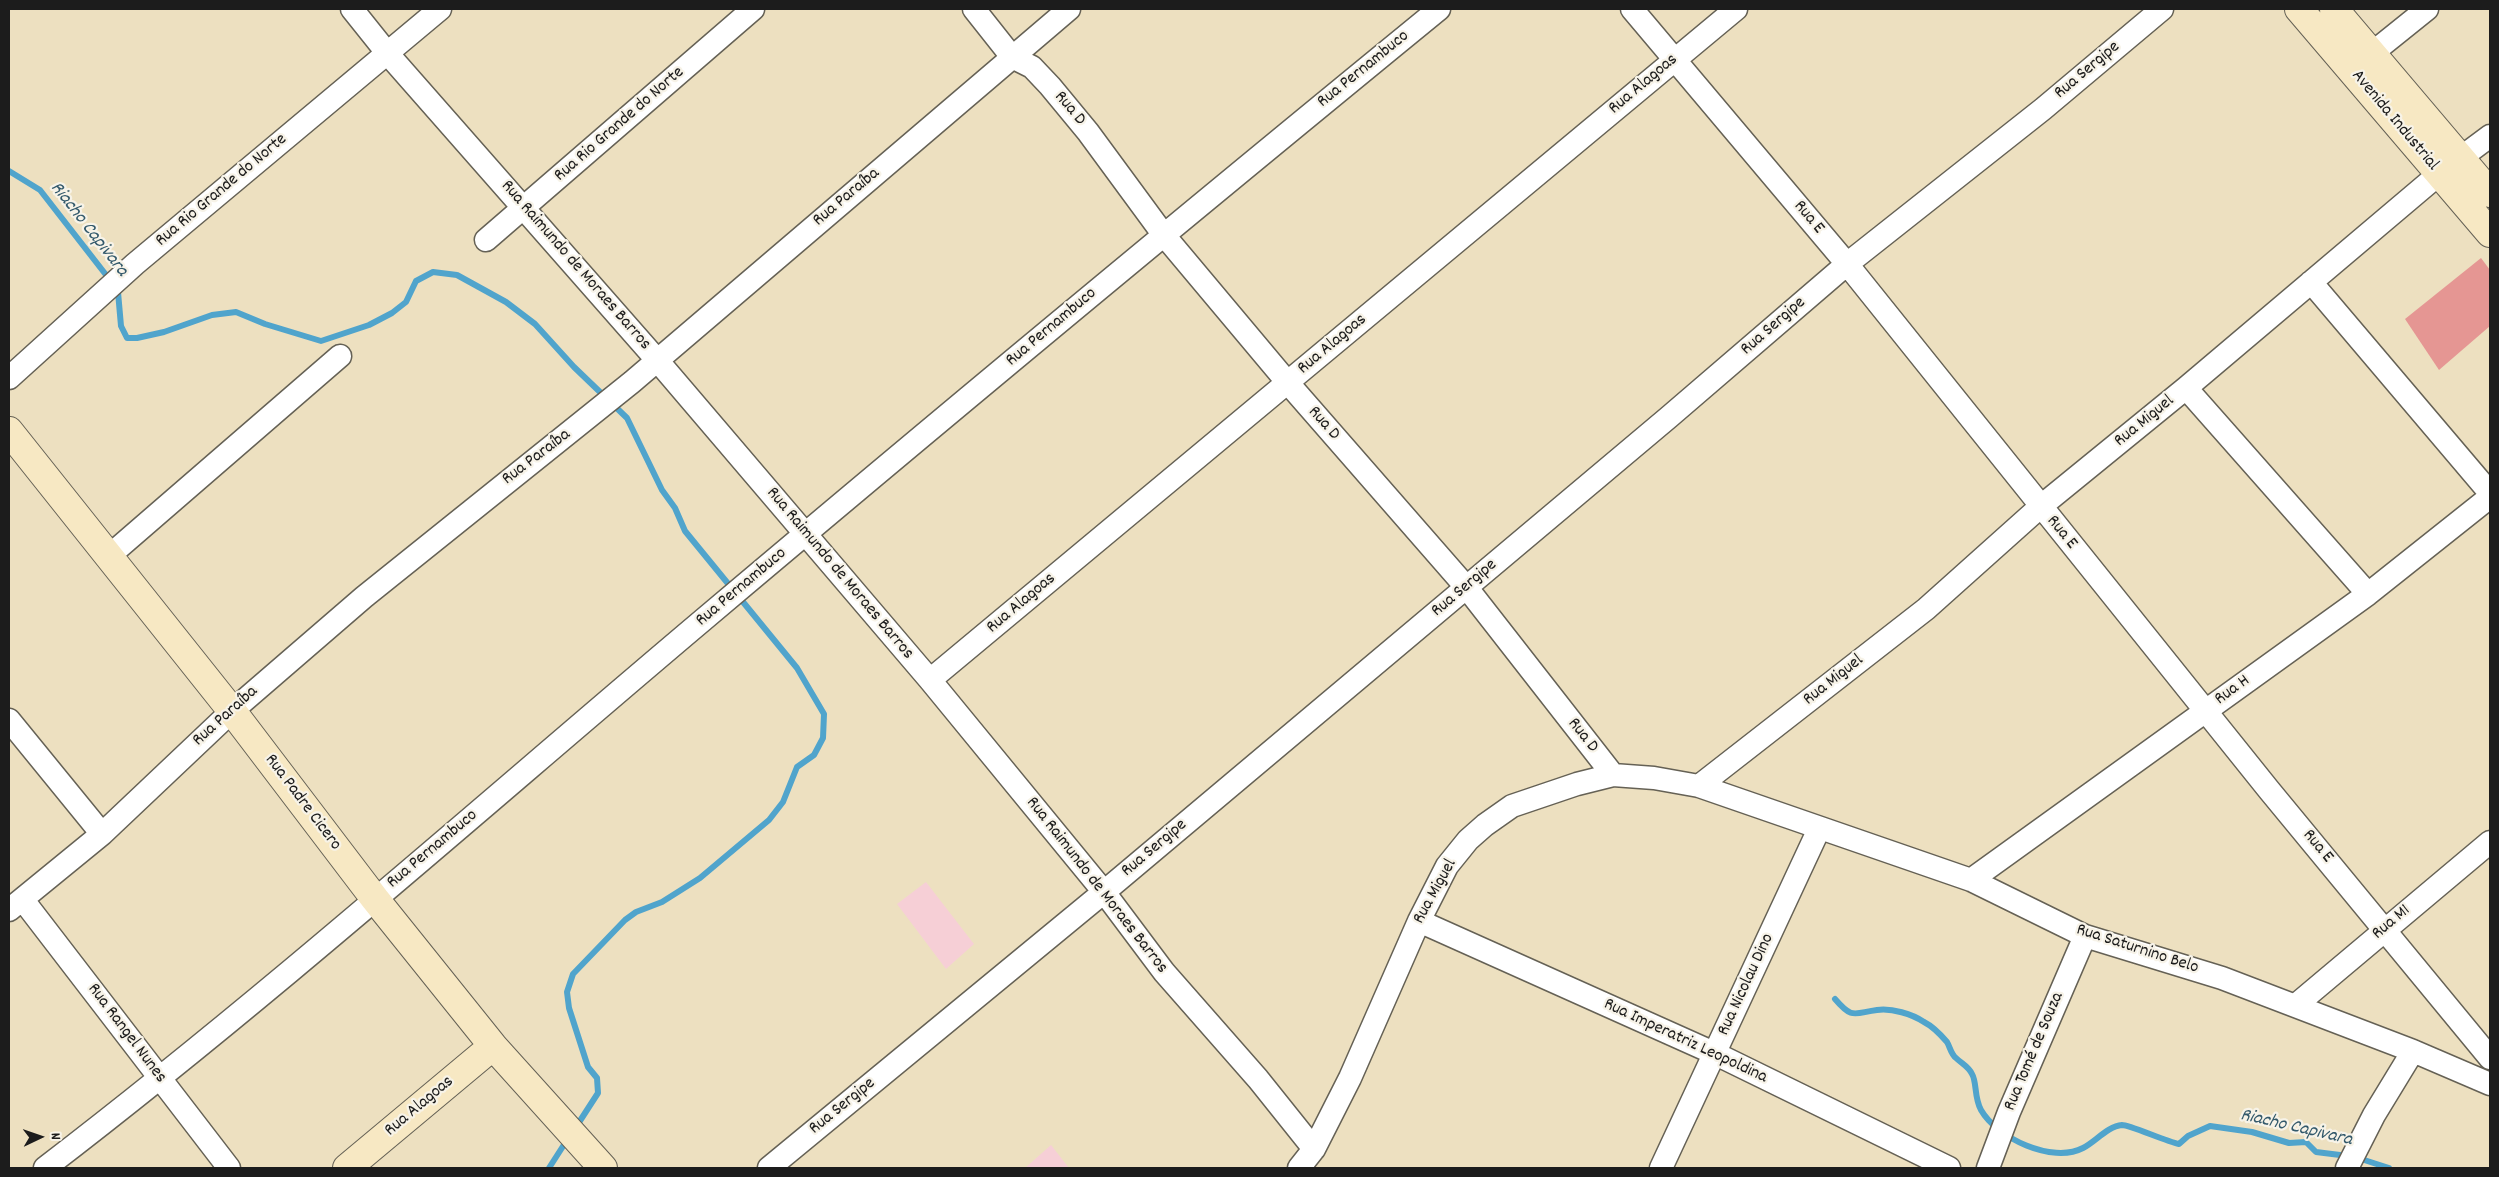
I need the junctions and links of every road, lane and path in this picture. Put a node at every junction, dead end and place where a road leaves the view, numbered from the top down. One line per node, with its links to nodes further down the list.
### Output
1 (352, 9): 13 (street, Rua Raimundo de Moraes Barros)
2 (440, 9): 13 (street, Rua Rio Grande do Norte)
3 (753, 9): 21 (street, Rua Rio Grande do Norte)
4 (974, 9): 15 (street, Rua D)
5 (1069, 9): 15 (street, Rua Paraíba)
6 (1439, 9): 23 (street, Rua Pernambuco)
7 (1632, 9): 16 (street, Rua E)
8 (1736, 9): 16 (street, Rua Alagoas)
9 (2162, 9): 25 (street, Rua Sergipe)
10 (2299, 9): 19 (main road, Avenida Industrial)
11 (2334, 9): 14 (main road, Avenida Industrial)
12 (2427, 9): 14 (street)
13 (388, 54): 21 (street, Rua Raimundo de Moraes Barros); 29 (street, Rua Rio Grande do Norte)
14 (2371, 54): 18 (main road, Avenida Industrial)
15 (1012, 57): 23 (street, Rua D); 28 (street, Rua Paraíba)
16 (1674, 59): 25 (street, Rua E); 30 (street, Rua Alagoas)
17 (2490, 136): 18 (street, Rua Miguel)
18 (2462, 158): 19 (street, Rua Miguel); 20 (main road, Avenida Industrial)
19 (2439, 174): 22 (main road, Avenida Industrial); 26 (street, Rua Miguel)
20 (2490, 193)
21 (525, 208): 24 (street, Rua Rio Grande do Norte); 28 (street, Rua Raimundo de Moraes Barros)
22 (2490, 233)
23 (1163, 234): 30 (street, Rua D); 36 (street, Rua Pernambuco)
24 (486, 240)
25 (1847, 264): 35 (street, Rua E); 38 (street, Rua Sergipe)
26 (2310, 282): 31 (street, Rua Miguel); 33 (street)
27 (340, 356): 37 (street)
28 (657, 360): 36 (street, Rua Raimundo de Moraes Barros); 42 (street, Rua Paraíba)
29 (9, 378)
30 (1288, 383): 38 (street, Rua D); 40 (street, Rua Alagoas)
31 (2186, 388): 35 (street, Rua Miguel); 39 (street)
32 (9, 431): 37 (main road, Rua Padre Cicero)
33 (2490, 493)
34 (2490, 497): 39 (street, Rua H)
35 (2040, 507): 41 (street, Rua E); 45 (street, Rua Miguel)
36 (806, 535): 40 (street, Rua Raimundo de Moraes Barros); 51 (street, Rua Pernambuco)
37 (109, 556): 42 (main road, Rua Padre Cicero)
38 (1467, 588): 44 (street, Rua D); 50 (street, Rua Sergipe)
39 (2368, 594): 41 (street, Rua H)
40 (930, 680): 50 (street, Rua Raimundo de Moraes Barros)
41 (2206, 710): 49 (street, Rua H); 54 (street, Rua E)
42 (232, 711): 47 (street, Rua Paraíba); 51 (main road, Rua Padre Cicero)
43 (9, 720): 47 (street)
44 (1613, 775): 45 (street, Rua Miguel); 53 (street, Rua Miguel)
45 (1699, 786): 46 (street, Rua Saturnino Belo)
46 (1819, 829): 49 (street, Rua Saturnino Belo); 59 (street, Rua Nicolau Dino)
47 (102, 834): 52 (street, Rua Paraíba)
48 (2490, 842): 54 (street, Rua M1)
49 (1971, 880): 55 (street, Rua Saturnino Belo)
50 (1104, 892): 64 (street, Rua Raimundo de Moraes Barros); 68 (street, Rua Sergipe)
51 (375, 899): 57 (main road, Rua Padre Cicero); 61 (street, Rua Pernambuco)
52 (16, 905): 61 (street, Rua Rangel Nunes)
53 (1419, 921): 59 (street, Rua Imperatriz Leopoldina); 64 (street, Rua Miguel)
54 (2385, 929): 56 (street, Rua M1); 60 (street, Rua E)
55 (2085, 936): 56 (street, Rua Saturnino Belo); 71 (street, Rua Tomé de Souza)
56 (2296, 1005): 58 (street, Rua Saturnino Belo)
57 (492, 1046): 63 (main road, Rua Padre Cicero); 67 (main road, Rua Alagoas)
58 (2413, 1051): 62 (street, Rua Saturnino Belo); 72 (street)
59 (1716, 1054): 69 (street, Rua Nicolau Dino); 70 (street, Rua Imperatriz Leopoldina)
60 (2490, 1058)
61 (160, 1080): 65 (street, Rua Pernambuco); 66 (street, Rua Rangel Nunes)
62 (2490, 1084)
63 (596, 1160)
64 (1306, 1162)
65 (45, 1168)
66 (229, 1168)
67 (347, 1168)
68 (768, 1168)
69 (1661, 1168)
70 (1949, 1168)
71 (1988, 1168)
72 (2347, 1168)

